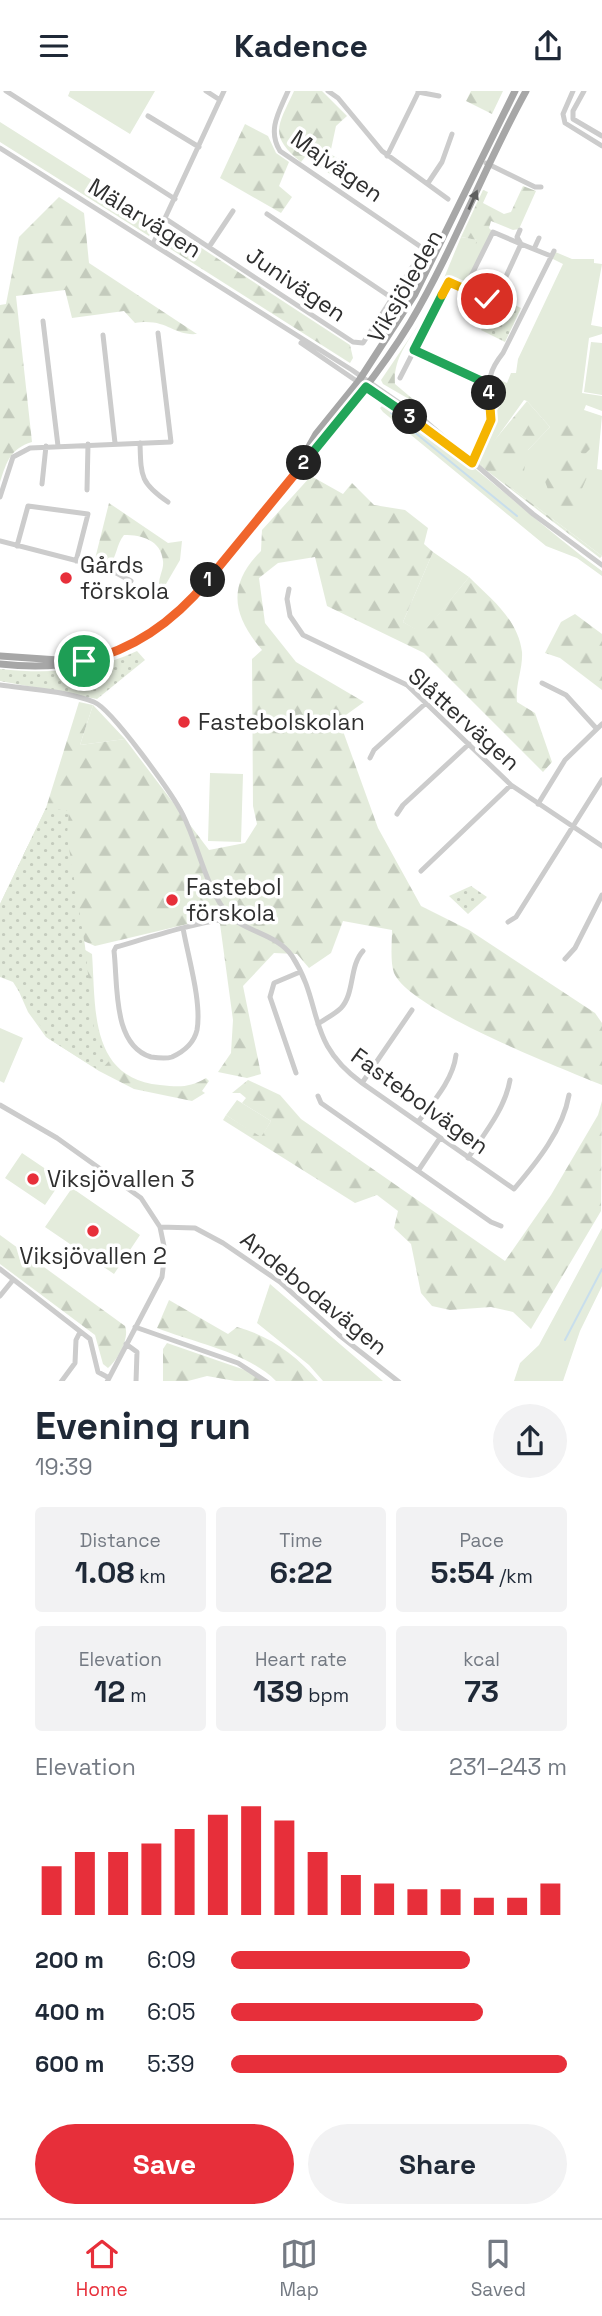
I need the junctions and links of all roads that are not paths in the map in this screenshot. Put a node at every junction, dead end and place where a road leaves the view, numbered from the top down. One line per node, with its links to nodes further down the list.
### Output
1 (6, 91): 24 (street)
2 (206, 91): 12 (street)
3 (224, 91): 12 (street)
4 (288, 91): 36 (street, Majvägen)
5 (328, 91): 19 (street)
6 (515, 91): 20 (main road, Viksjöleden)
7 (526, 91): 21 (main road, Viksjöleden)
8 (573, 91): 16 (street)
9 (584, 91): 15 (street)
10 (417, 92): 11 (street); 19 (street)
11 (439, 96)
12 (220, 100): 17 (street)
13 (148, 116): 17 (street)
14 (452, 134): 22 (street)
15 (602, 136)
16 (602, 146)
17 (199, 147): 24 (street)
18 (0, 148): 31 (street, Mälarvägen)
19 (387, 156): 22 (street)
20 (480, 160): 21 (street); 42 (main road, Viksjöleden)
21 (489, 165): 23 (street); 44 (main road, Viksjöleden, one-way to 21)
22 (428, 183): 25 (street)
23 (541, 187)
24 (175, 199): 28 (street)
25 (448, 199)
26 (233, 211): 33 (street)
27 (267, 214): 36 (street)
28 (166, 219): 31 (street); 33 (street, Junivägen)
29 (520, 230): 32 (street)
30 (539, 238): 34 (street)
31 (153, 244): 42 (street, Mälarvägen)
32 (521, 244): 34 (street); 35 (street); 35 (street)
33 (209, 247): 36 (street, Junivägen)
34 (534, 249): 43 (street)
35 (465, 288): 40 (street)
36 (392, 299)
37 (43, 321): 49 (street)
38 (158, 333): 46 (street)
39 (103, 335): 45 (street)
40 (414, 350): 41 (street); 43 (street)
41 (400, 378)
42 (360, 379): 44 (street, Mälarvägen); 51 (main road, Viksjöleden)
43 (488, 384): 50 (street)
44 (368, 385): 50 (street, Mälarvägen); 51 (main road, Viksjöleden)
45 (116, 443): 46 (street); 47 (street)
46 (140, 443): 55 (street)
47 (88, 444): 49 (street); 53 (street)
48 (46, 446): 49 (street); 52 (street); 54 (street)
49 (58, 446)
50 (472, 463): 59 (street, Mälarvägen)
51 (289, 482): 63 (main road, Viksjöleden)
52 (42, 484)
53 (87, 490)
54 (0, 497)
55 (169, 502)
56 (0, 541): 57 (street)
57 (17, 546): 58 (street); 58 (street)
58 (76, 561): 60 (street)
59 (602, 565)
60 (131, 581)
61 (289, 589): 67 (street, Slåttervägen)
62 (0, 656): 63 (main road, Viksjöleden)
63 (84, 661): 64 (main road, Viksjöleden)
64 (0, 664)
65 (542, 683): 68 (street)
66 (0, 685): 79 (street)
67 (426, 703): 69 (street, Slåttervägen); 70 (street)
68 (599, 726): 73 (street)
69 (469, 744): 72 (street, Slåttervägen); 74 (street)
70 (370, 758)
71 (602, 780): 75 (street)
72 (511, 785): 73 (street, Slåttervägen); 77 (street)
73 (538, 804): 75 (street, Slåttervägen)
74 (397, 814)
75 (573, 827): 76 (street, Slåttervägen); 80 (street)
76 (602, 846)
77 (421, 871)
78 (602, 895): 83 (street)
79 (230, 918): 81 (street); 84 (street, Fastebolvägen)
80 (508, 922)
81 (183, 928): 81 (street)
82 (363, 951): 86 (street)
83 (565, 959)
84 (300, 972): 86 (street, Fastebolvägen); 88 (street)
85 (412, 1010): 90 (street)
86 (318, 1024): 90 (street, Fastebolvägen)
87 (456, 1055): 94 (street)
88 (296, 1073)
89 (509, 1080): 96 (street)
90 (362, 1083): 94 (street, Fastebolvägen)
91 (569, 1095): 96 (street, Fastebolvägen)
92 (318, 1096): 97 (street)
93 (0, 1105): 99 (street)
94 (418, 1122): 95 (street, Fastebolvägen)
95 (440, 1138): 96 (street, Fastebolvägen); 97 (street)
96 (468, 1158)
97 (418, 1171): 98 (street)
98 (501, 1226)
99 (160, 1227): 103 (street); 110 (street, Andebodavägen)
100 (0, 1269): 101 (street)
101 (13, 1280): 102 (street); 104 (street)
102 (0, 1296)
103 (135, 1327): 105 (street); 109 (street)
104 (80, 1332): 106 (street); 107 (street)
105 (126, 1344): 106 (street); 108 (street)
106 (108, 1380)
107 (61, 1381)
108 (136, 1381)
109 (267, 1381)
110 (399, 1381)

